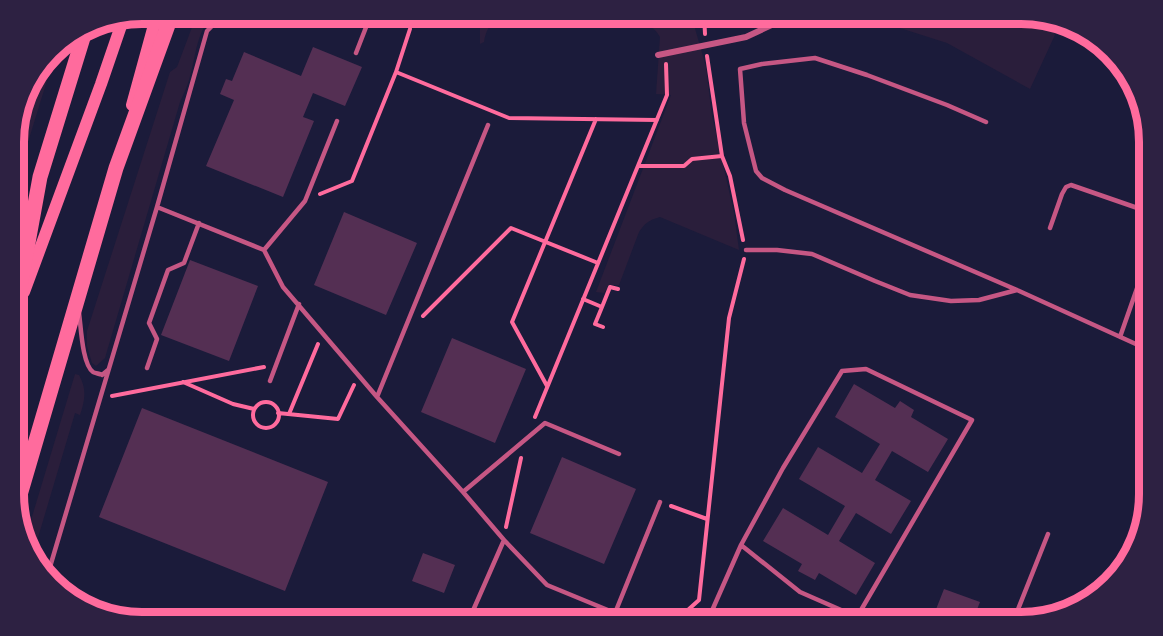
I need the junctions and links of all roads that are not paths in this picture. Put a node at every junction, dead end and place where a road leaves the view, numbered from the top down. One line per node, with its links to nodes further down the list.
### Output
1 (154, 24): 13 (main road)
2 (169, 24): 13 (main road)
3 (214, 24): 14 (lane)
4 (367, 24): 8 (lane)
5 (774, 24): 9 (street)
6 (121, 26): 23 (main road)
7 (82, 41): 20 (main road)
8 (356, 53)
9 (662, 55)
10 (338, 121): 18 (lane)
11 (987, 122): 22 (lane)
12 (488, 125): 31 (lane)
13 (116, 168): 24 (main road)
14 (157, 207): 16 (lane); 29 (lane)
15 (1139, 209): 17 (lane)
16 (200, 223): 18 (lane); 28 (lane)
17 (1050, 228)
18 (264, 250): 25 (lane)
19 (746, 250): 22 (lane)
20 (24, 266)
21 (1139, 283): 26 (lane)
22 (1017, 290): 26 (lane)
23 (24, 292)
24 (78, 299): 29 (lane); 33 (main road)
25 (299, 304): 30 (lane); 31 (lane)
26 (1120, 337): 27 (lane)
27 (1139, 346)
28 (147, 368)
29 (108, 370): 39 (lane)
30 (270, 381)
31 (377, 397): 34 (lane)
32 (619, 454): 34 (lane)
33 (24, 482)
34 (463, 492): 37 (lane)
35 (660, 502): 42 (lane)
36 (1048, 534): 46 (lane)
37 (504, 540): 40 (lane); 41 (lane)
38 (741, 545): 43 (lane); 44 (lane); 45 (lane)
39 (50, 568)
40 (472, 612)
41 (613, 612)
42 (615, 612)
43 (711, 612)
44 (846, 612)
45 (860, 612)
46 (1017, 612)

